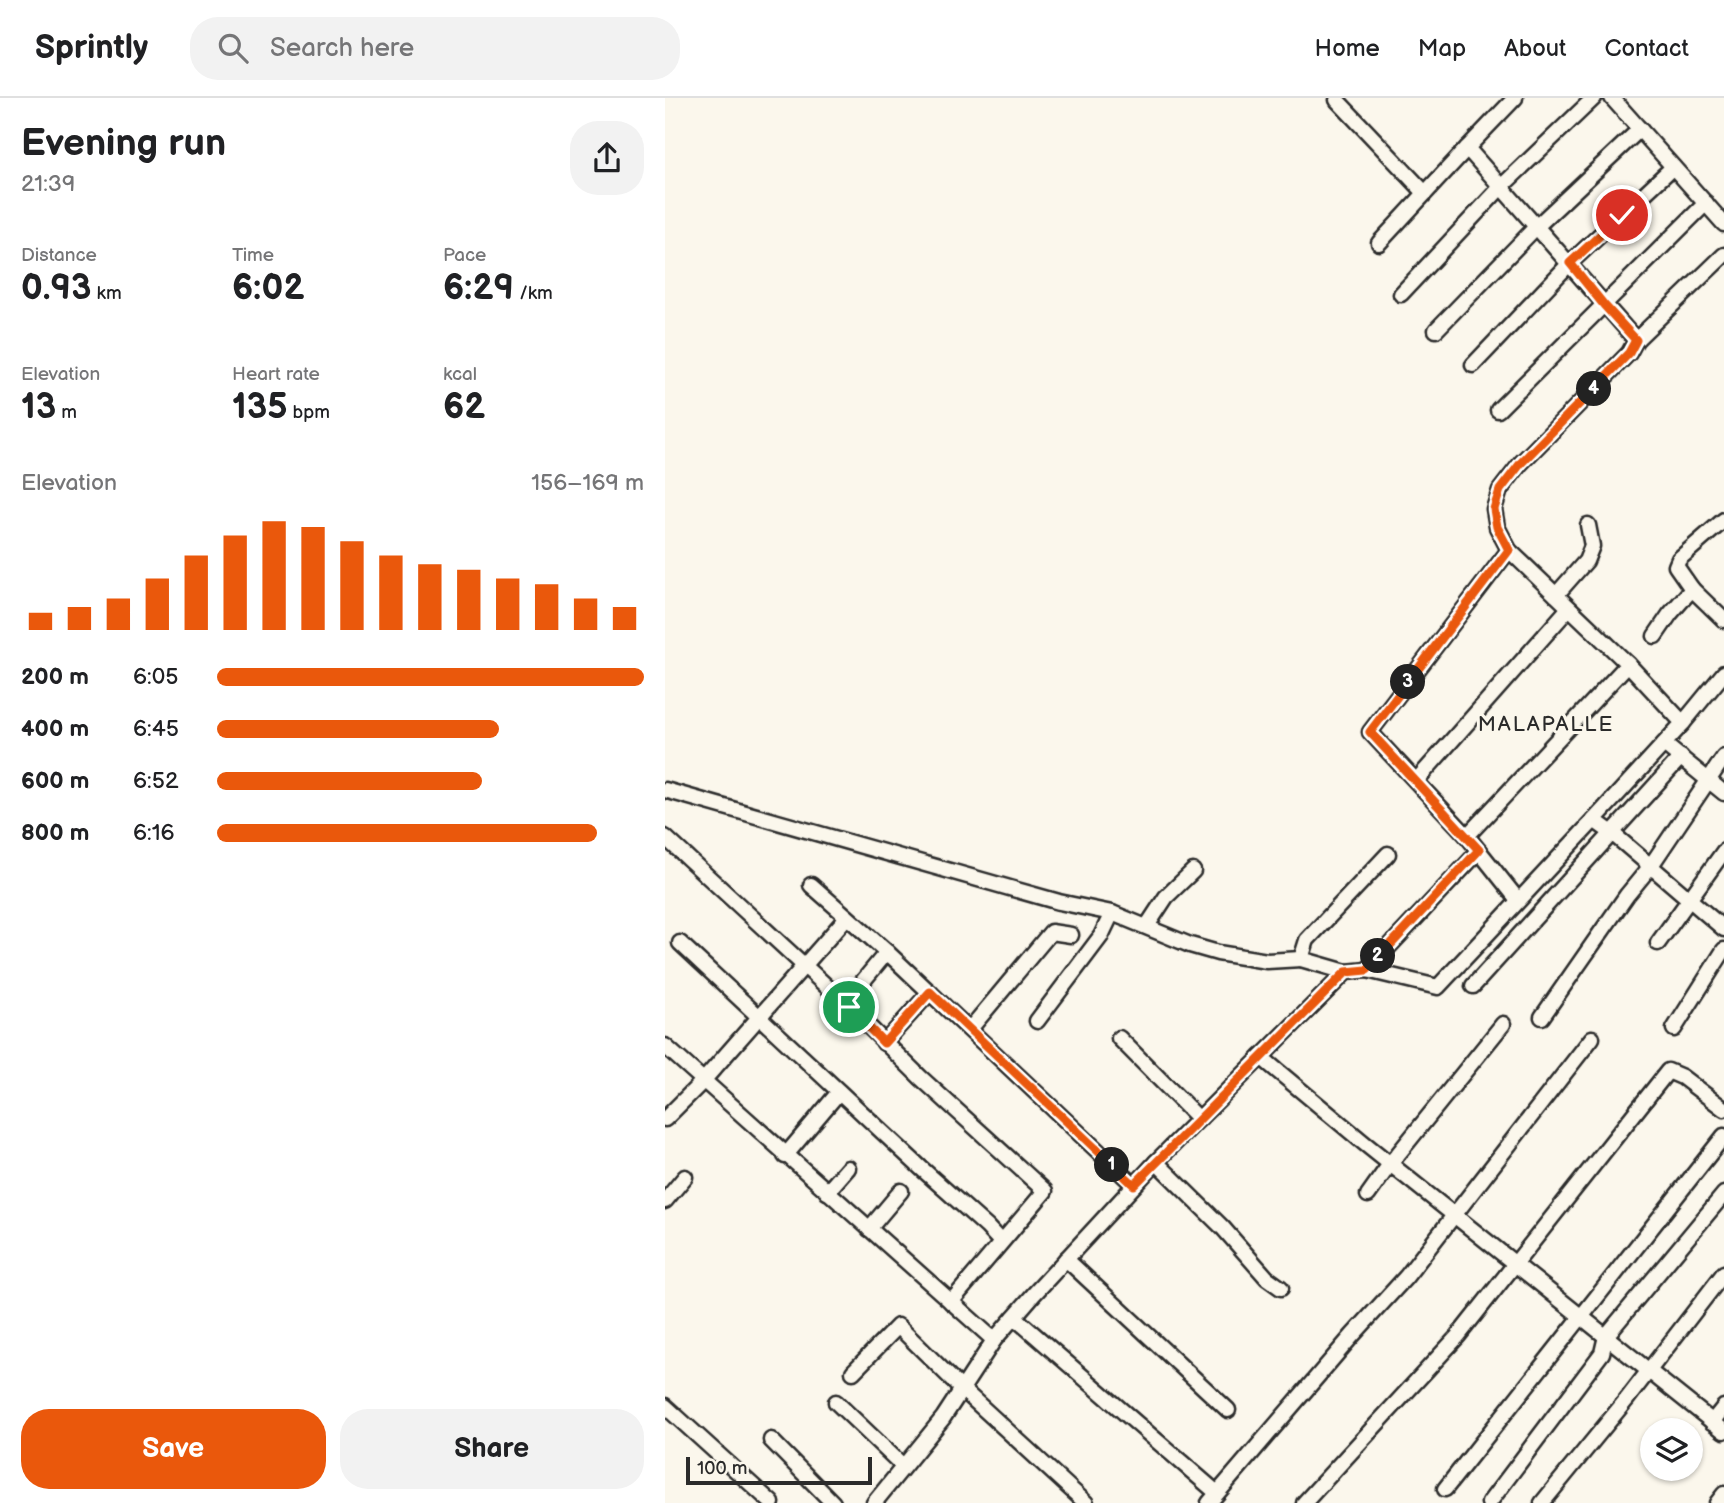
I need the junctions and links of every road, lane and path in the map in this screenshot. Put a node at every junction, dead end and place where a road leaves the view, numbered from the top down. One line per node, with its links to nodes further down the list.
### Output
1 (1515, 98): 6 (street)
2 (1594, 98): 8 (street)
3 (1612, 98): 5 (street)
4 (1337, 100): 9 (street)
5 (1640, 129): 7 (street); 12 (street)
6 (1467, 148): 8 (street); 9 (street)
7 (1673, 167): 10 (street); 15 (street)
8 (1500, 188): 12 (street); 16 (street)
9 (1425, 193): 13 (street)
10 (1706, 204): 11 (street); 17 (street)
11 (1724, 224)
12 (1535, 228): 15 (street); 18 (street)
13 (1378, 243)
14 (1724, 256): 19 (street)
15 (1570, 263): 17 (street); 20 (street)
16 (1401, 294)
17 (1604, 305): 19 (street); 21 (street)
18 (1436, 330)
19 (1636, 340): 24 (street)
20 (1473, 365)
21 (1498, 410)
22 (1724, 520): 25 (street)
23 (1588, 525): 26 (street)
24 (1509, 550): 26 (street); 37 (street)
25 (1692, 589): 28 (street); 29 (street)
26 (1556, 596): 27 (street)
27 (1569, 608): 30 (street); 37 (street)
28 (1724, 620)
29 (1655, 636)
30 (1628, 664): 32 (street); 42 (street)
31 (1724, 673): 32 (street)
32 (1683, 723): 33 (street)
33 (1664, 744): 34 (street); 40 (street)
34 (1681, 757): 36 (street); 41 (street)
35 (1724, 757): 36 (street)
36 (1708, 779): 39 (street); 47 (street)
37 (1416, 781): 42 (street)
38 (665, 790): 52 (street)
39 (1724, 793)
40 (1594, 820): 41 (street); 51 (street)
41 (1612, 833): 47 (street); 65 (street)
42 (1467, 836): 44 (street)
43 (665, 837): 62 (street)
44 (1479, 850): 51 (street); 63 (street)
45 (1724, 851): 50 (street)
46 (1388, 854): 61 (street)
47 (1650, 867): 50 (street); 69 (street)
48 (1193, 871): 54 (street)
49 (811, 885): 53 (street)
50 (1688, 899): 55 (street); 58 (street)
51 (1518, 900): 63 (street)
52 (1112, 913): 54 (street); 70 (street)
53 (847, 917): 60 (street); 62 (street)
54 (1147, 926): 61 (street)
55 (1724, 929)
56 (1072, 935): 72 (street)
57 (680, 943): 68 (street)
58 (1658, 943)
59 (1724, 950): 73 (street)
60 (887, 952): 66 (street); 67 (street)
61 (1301, 959): 64 (street)
62 (804, 967): 67 (street); 68 (street)
63 (1367, 970): 64 (street)
64 (1346, 972): 78 (street)
65 (1473, 986)
66 (930, 992): 72 (street); 76 (street)
67 (844, 1004): 76 (street)
68 (759, 1017): 79 (street); 80 (street)
69 (1542, 1017)
70 (1037, 1021)
71 (1503, 1024): 87 (street)
72 (970, 1029): 90 (street)
73 (1674, 1029)
74 (1119, 1038): 83 (street)
75 (1592, 1038): 96 (street)
76 (884, 1043): 98 (street)
77 (665, 1046): 79 (street)
78 (1261, 1057): 83 (street); 87 (street)
79 (703, 1082): 82 (street); 85 (street)
80 (839, 1092): 85 (street); 98 (street)
81 (1724, 1109): 100 (street)
82 (665, 1119)
83 (1199, 1119): 86 (street)
84 (1724, 1136): 105 (street)
85 (785, 1156): 92 (street)
86 (1156, 1162): 90 (street); 102 (street)
87 (1390, 1164): 94 (street); 96 (street)
88 (848, 1168): 92 (street)
89 (685, 1177): 95 (street)
90 (1134, 1185): 99 (street)
91 (901, 1191): 97 (street)
92 (827, 1192): 97 (street)
93 (1724, 1194): 106 (street)
94 (1368, 1195)
95 (665, 1201)
96 (1455, 1216): 100 (street); 120 (street)
97 (869, 1228): 103 (street)
98 (1002, 1242): 103 (street)
99 (1066, 1259): 104 (street); 114 (street)
100 (1517, 1265): 105 (street); 125 (street)
101 (1724, 1273): 108 (street)
102 (1281, 1288)
103 (951, 1302): 107 (street)
104 (1014, 1317): 107 (street); 120 (street)
105 (1582, 1317): 106 (street); 118 (street)
106 (1605, 1336): 108 (street); 126 (street)
107 (994, 1340): 110 (street)
108 (1649, 1370): 115 (street); 127 (street)
109 (853, 1373): 110 (street)
110 (962, 1389): 117 (street); 124 (street)
111 (837, 1402): 117 (street)
112 (665, 1406): 121 (street)
113 (1724, 1407): 115 (street)
114 (1228, 1410)
115 (1718, 1427)
116 (771, 1440): 122 (street)
117 (904, 1466): 123 (street)
118 (1445, 1489)
119 (1724, 1494): 128 (street)
120 (1213, 1498)
121 (772, 1503)
122 (833, 1503)
123 (874, 1503)
124 (1086, 1503)
125 (1304, 1503)
126 (1489, 1503)
127 (1542, 1503)
128 (1717, 1503)

